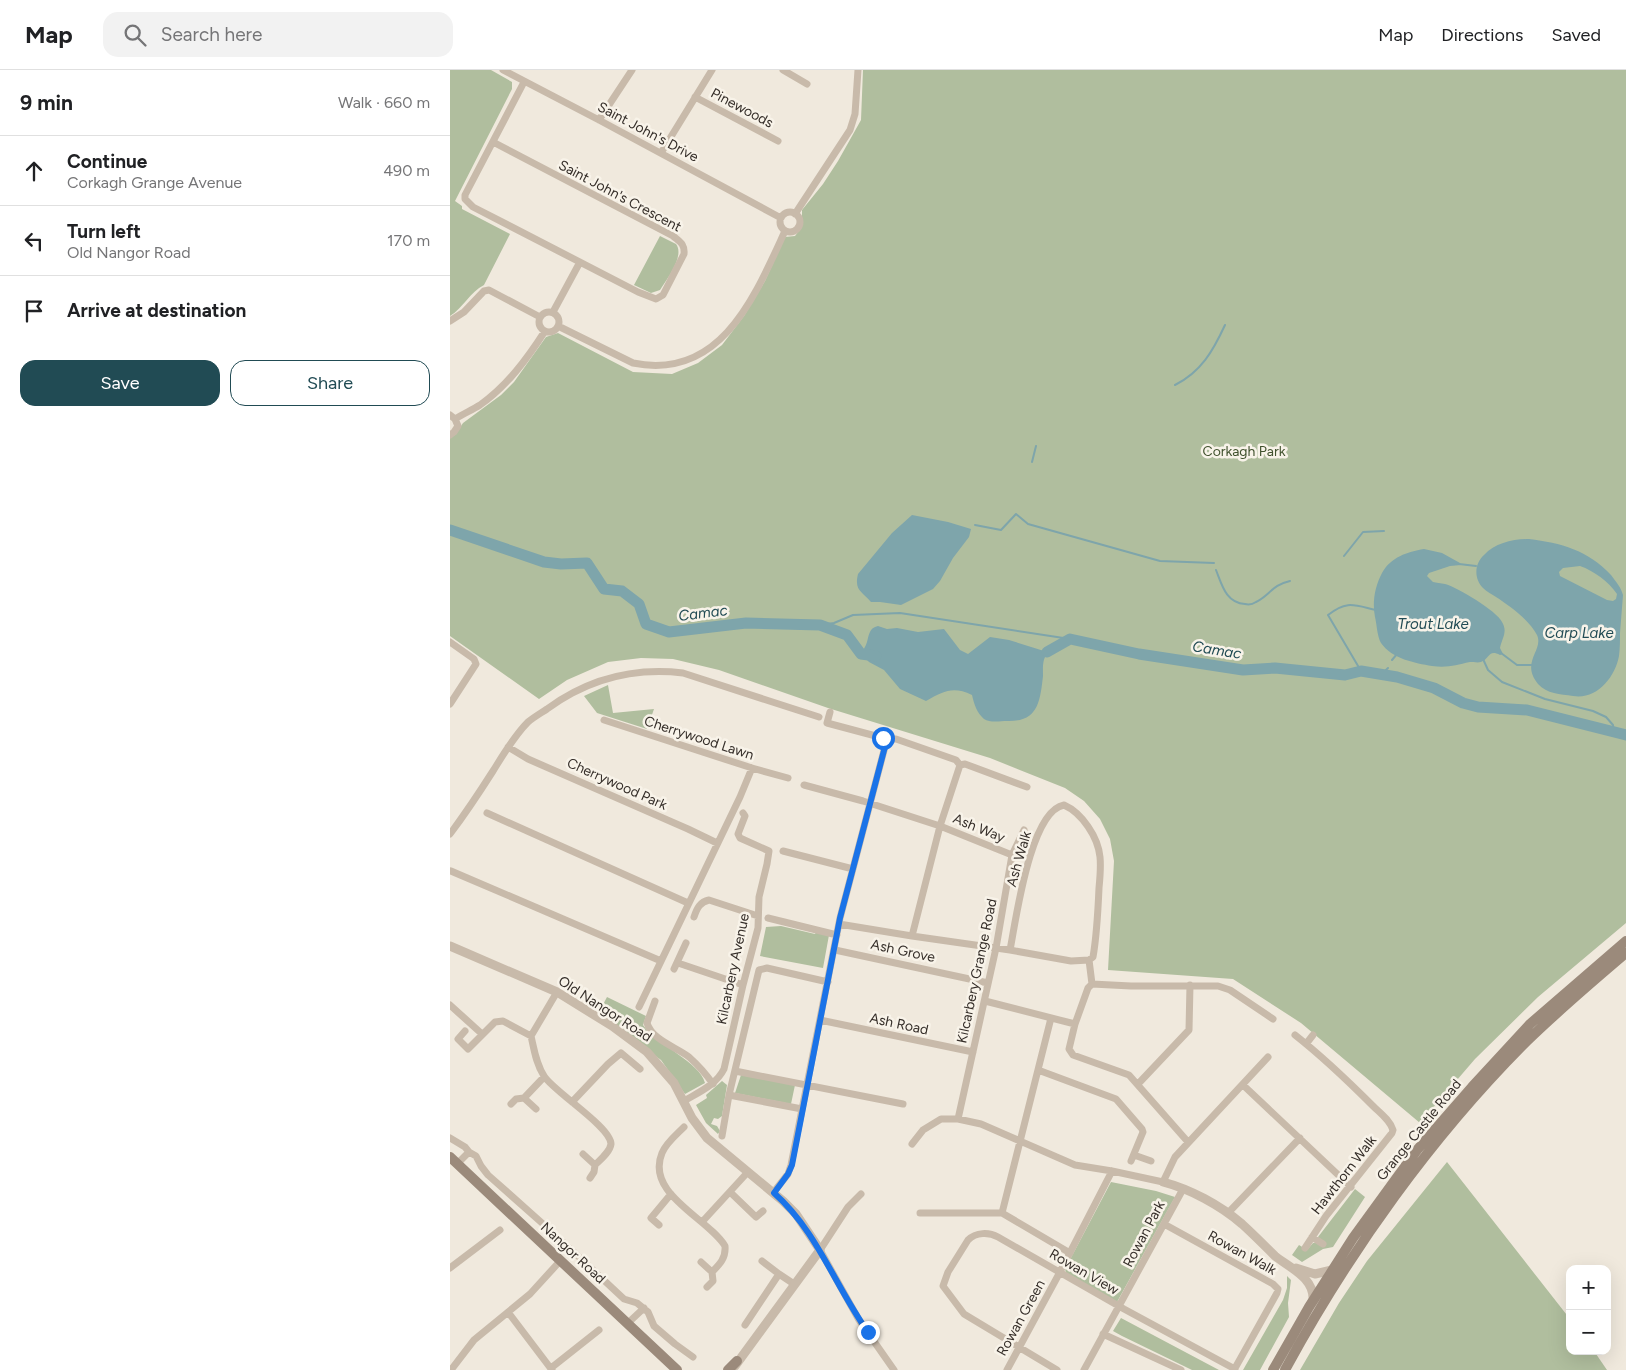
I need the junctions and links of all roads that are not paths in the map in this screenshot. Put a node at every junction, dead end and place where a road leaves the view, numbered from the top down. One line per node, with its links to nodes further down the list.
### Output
1 (502, 70): 6 (street, Saint John's Drive)
2 (632, 70): 9 (street)
3 (712, 70): 8 (street, Pinewoods)
4 (783, 70): 7 (street)
5 (858, 70): 13 (street)
6 (524, 82): 9 (street, Saint John's Drive); 11 (street, Saint John's Crescent)
7 (807, 84)
8 (695, 97): 10 (street, Pinewoods); 12 (street, Pinewoods)
9 (599, 120): 12 (street, Saint John's Drive)
10 (778, 141)
11 (493, 142): 16 (street, Saint John's Crescent); 16 (street, Saint John's Crescent)
12 (661, 153): 14 (street, Saint John's Drive)
13 (796, 214): 14 (street); 15 (street)
14 (781, 218): 15 (street)
15 (785, 231): 20 (street)
16 (580, 262): 17 (street)
17 (553, 312): 18 (street); 20 (street)
18 (540, 317): 19 (street); 21 (street)
19 (450, 321)
20 (558, 326): 21 (street)
21 (545, 331): 22 (street)
22 (453, 417): 23 (street)
23 (450, 435)
24 (450, 642): 25 (street)
25 (450, 704)
26 (830, 712): 29 (street)
27 (820, 717): 30 (street)
28 (604, 720): 32 (street, Cherrywood Lawn)
29 (887, 739): 31 (street); 36 (street)
30 (508, 747): 41 (street); 42 (street, Cherrywood Park)
31 (960, 765): 35 (street); 39 (street, Ash Way)
32 (752, 768): 33 (street, Cherrywood Lawn); 42 (street)
33 (788, 778)
34 (804, 786): 36 (street)
35 (1027, 787)
36 (869, 803): 39 (street); 45 (street)
37 (487, 813): 47 (street)
38 (743, 813): 48 (street, Kilcarbery Avenue)
39 (940, 826): 44 (street, Ash Way); 53 (street)
40 (1024, 830): 44 (street, Kilcarbery Grange Road)
41 (450, 834)
42 (717, 843): 47 (street)
43 (784, 851): 45 (street)
44 (1012, 855): 57 (street, Kilcarbery Grange Road)
45 (852, 869): 51 (street)
46 (451, 871): 62 (street)
47 (688, 903): 62 (street)
48 (758, 916): 49 (street); 66 (street, Kilcarbery Avenue)
49 (694, 917)
50 (768, 918): 52 (street)
51 (840, 924): 52 (street); 53 (street)
52 (837, 935): 58 (street)
53 (912, 936): 57 (street)
54 (1626, 942): 144 (main road, Grange Castle Road)
55 (686, 943): 66 (street)
56 (450, 946): 68 (street, Old Nangor Road)
57 (996, 948): 59 (street); 64 (street, Kilcarbery Grange Road)
58 (835, 950): 63 (street); 64 (street, Ash Grove)
59 (1010, 950): 61 (street); 61 (street, Ash Walk)
60 (1626, 953): 172 (main road, Grange Castle Road)
61 (1090, 960): 65 (street)
62 (661, 962): 72 (street)
63 (828, 982): 75 (street); 87 (street)
64 (988, 983): 70 (street, Kilcarbery Grange Road)
65 (1092, 984): 67 (street); 76 (street)
66 (743, 985): 89 (street, Kilcarbery Avenue)
67 (1190, 985): 74 (street); 90 (street)
68 (557, 992): 80 (street); 95 (street, Old Nangor Road)
69 (656, 1001): 89 (street)
70 (985, 1001): 73 (street); 83 (street, Kilcarbery Grange Road)
71 (450, 1005): 78 (street)
72 (638, 1006)
73 (1051, 1018): 76 (street); 86 (street)
74 (1273, 1019)
75 (820, 1020): 83 (street, Ash Road); 91 (street)
76 (1075, 1024): 90 (street)
77 (465, 1031): 78 (street)
78 (482, 1034): 80 (street)
79 (1296, 1035): 82 (street, Hawthorn Walk)
80 (532, 1036): 88 (street)
81 (1313, 1036): 82 (street)
82 (1306, 1044): 118 (street, Hawthorn Walk)
83 (973, 1052): 101 (street, Kilcarbery Grange Road)
84 (1268, 1057): 92 (street)
85 (640, 1068): 96 (street)
86 (1038, 1070): 106 (street); 112 (street)
87 (735, 1071): 91 (street); 93 (street)
88 (544, 1077): 94 (street); 96 (street)
89 (712, 1084): 95 (street, Kilcarbery Avenue)
90 (1138, 1084): 107 (street)
91 (807, 1085): 98 (street); 100 (street)
92 (1243, 1085): 105 (street); 107 (street)
93 (729, 1095): 100 (street); 103 (street)
94 (524, 1098): 97 (street); 99 (street)
95 (684, 1101): 115 (street, Old Nangor Road)
96 (572, 1102): 113 (street)
97 (511, 1104)
98 (903, 1104)
99 (536, 1109)
100 (802, 1109): 121 (street)
101 (958, 1119): 106 (street); 108 (street)
102 (684, 1126): 122 (street)
103 (722, 1136)
104 (450, 1138): 109 (street)
105 (1300, 1138): 118 (street); 127 (street)
106 (1021, 1142): 114 (street); 126 (street)
107 (1188, 1142): 117 (street)
108 (912, 1144)
109 (469, 1152): 111 (street); 129 (street)
110 (583, 1154): 113 (street)
111 (454, 1160): 139 (main road, Nangor Road)
112 (1151, 1161)
113 (594, 1165): 116 (street)
114 (1112, 1171): 117 (street); 138 (street, Rowan Green)
115 (747, 1173): 120 (street); 121 (street, Old Nangor Road)
116 (590, 1178)
117 (1163, 1182): 119 (street)
118 (1351, 1187): 133 (street, Hawthorn Walk)
119 (1182, 1189): 127 (street); 130 (street, Rowan Park)
120 (730, 1192): 124 (street); 128 (street)
121 (774, 1193): 137 (street, Old Nangor Road)
122 (671, 1194): 128 (street); 131 (street)
123 (862, 1194): 137 (street)
124 (762, 1211)
125 (920, 1213): 126 (street)
126 (1002, 1213): 138 (street)
127 (1228, 1214): 142 (street)
128 (702, 1222): 145 (street)
129 (542, 1223)
130 (1164, 1224): 151 (street, Rowan Park); 170 (street, Rowan Walk)
131 (659, 1225)
132 (500, 1230): 143 (street)
133 (1312, 1238): 135 (street); 136 (street, Hawthorn Walk)
134 (564, 1243): 152 (street)
135 (1323, 1244)
136 (1306, 1248)
137 (820, 1250): 148 (street); 165 (street, Old Nangor Road)
138 (1070, 1253): 146 (street, Rowan Green)
139 (561, 1260): 153 (street); 154 (main road, Nangor Road)
140 (762, 1261): 147 (street)
141 (701, 1262): 145 (street)
142 (1287, 1264): 144 (street); 150 (street)
143 (450, 1268)
144 (1332, 1270): 150 (main road, Grange Castle Road)
145 (712, 1272): 149 (street)
146 (1060, 1272): 151 (street, Rowan View); 158 (street, Rowan Green); 158 (street, Rowan View)
147 (779, 1274): 148 (street); 155 (street)
148 (794, 1284): 160 (street)
149 (708, 1286)
150 (1313, 1301): 171 (main road, Grange Castle Road)
151 (1119, 1306): 157 (street, Rowan Park); 170 (street, Rowan View)
152 (644, 1308): 154 (street); 159 (street)
153 (508, 1312): 161 (street); 162 (street)
154 (628, 1323): 163 (main road, Nangor Road)
155 (745, 1325)
156 (599, 1330): 161 (street)
157 (1103, 1334): 168 (street, Rowan Park); 169 (street)
158 (1019, 1347): 166 (street, Rowan Green); 167 (street)
159 (693, 1356)
160 (735, 1367): 164 (main road)
161 (551, 1369)
162 (451, 1370)
163 (677, 1370)
164 (728, 1370)
165 (894, 1370)
166 (1007, 1370)
167 (1057, 1370)
168 (1084, 1370)
169 (1181, 1370)
170 (1234, 1370)
171 (1273, 1370)
172 (1285, 1370)

